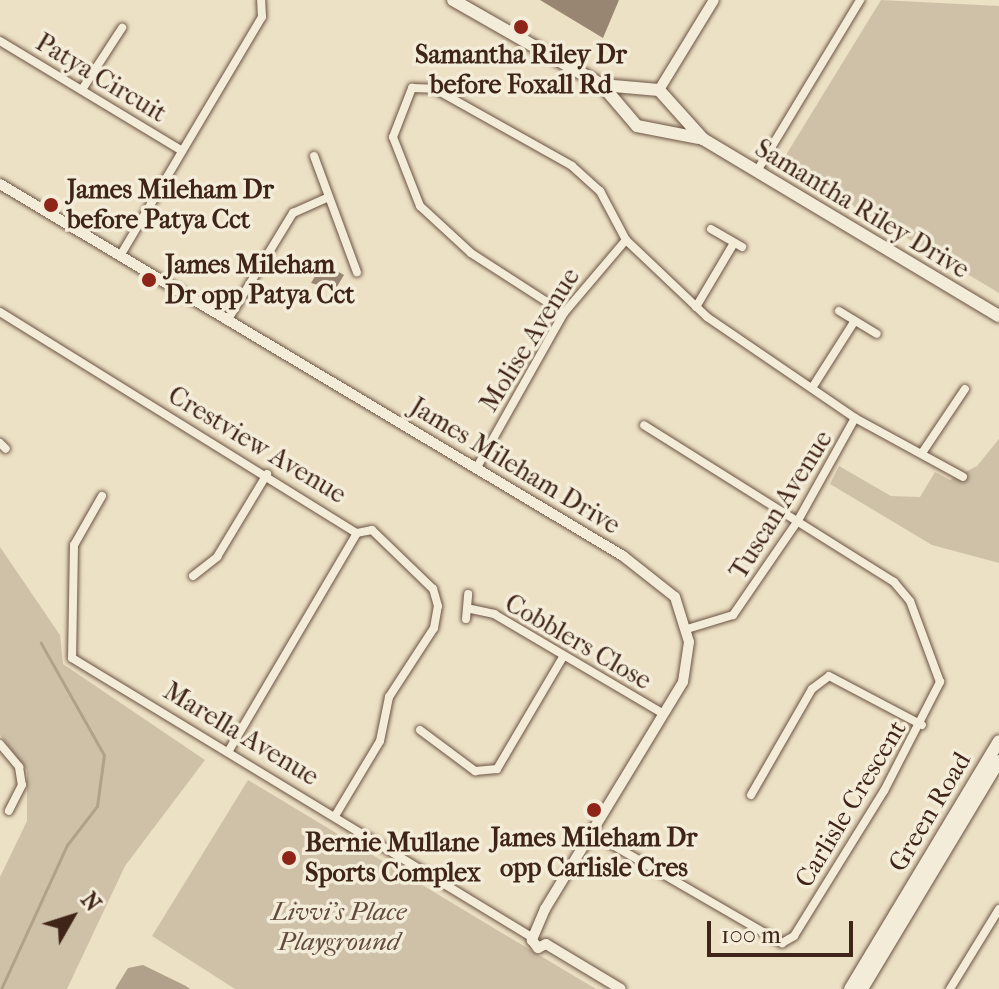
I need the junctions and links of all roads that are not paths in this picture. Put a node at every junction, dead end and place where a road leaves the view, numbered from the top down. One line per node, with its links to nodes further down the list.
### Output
1 (261, 0): 15 (street, Patya Circuit)
2 (453, 0): 7 (main road, Samantha Riley Drive)
3 (714, 0): 10 (street)
4 (860, 0): 17 (street)
5 (122, 28): 8 (street)
6 (0, 41): 8 (street, Patya Circuit)
7 (602, 85): 9 (main road, Samantha Riley Drive); 12 (main road, Samantha Riley Drive)
8 (83, 88): 15 (street, Patya Circuit)
9 (641, 89): 10 (main road, Samantha Riley Drive); 12 (main road)
10 (659, 90): 11 (main road, Samantha Riley Drive)
11 (670, 104): 13 (main road); 14 (main road, Samantha Riley Drive)
12 (629, 115): 13 (main road, Samantha Riley Drive)
13 (651, 130): 14 (main road, Samantha Riley Drive)
14 (703, 139): 17 (main road, Samantha Riley Drive)
15 (181, 150): 22 (street, Patya Circuit)
16 (314, 156): 19 (street)
17 (757, 171): 28 (main road, Samantha Riley Drive)
18 (0, 184): 22 (street, James Mileham Drive)
19 (329, 197): 23 (street); 29 (street)
20 (711, 229): 24 (street)
21 (626, 240): 24 (street, Tuscan Avenue); 27 (street, Molise Avenue); 27 (street, Tuscan Avenue)
22 (120, 256): 29 (street, James Mileham Drive)
23 (357, 272)
24 (696, 307): 32 (street, Tuscan Avenue)
25 (839, 311): 30 (street)
26 (0, 312): 38 (street, Crestview Avenue)
27 (564, 313): 37 (street, Molise Avenue)
28 (999, 316)
29 (227, 321): 37 (street, James Mileham Drive)
30 (854, 322): 31 (street); 32 (street)
31 (877, 334)
32 (812, 388): 34 (street, Tuscan Avenue)
33 (965, 389): 36 (street)
34 (855, 418): 36 (street); 41 (street, Tuscan Avenue)
35 (644, 425): 41 (street, Carlisle Crescent)
36 (922, 453): 39 (street)
37 (476, 469): 47 (street, James Mileham Drive)
38 (267, 474): 42 (street, Crestview Avenue); 43 (street)
39 (963, 477)
40 (102, 496): 54 (street, Marella Avenue)
41 (797, 522): 47 (street, Tuscan Avenue); 50 (street, Carlisle Crescent)
42 (357, 533): 54 (street, Crestview Avenue); 58 (street)
43 (193, 576)
44 (468, 594): 45 (street, Cobblers Close)
45 (471, 609): 46 (street, Cobblers Close); 48 (street, Cobblers Close)
46 (466, 619)
47 (687, 629): 49 (street, James Mileham Drive)
48 (563, 657): 49 (street, Cobblers Close); 51 (street)
49 (664, 714): 59 (street, James Mileham Drive)
50 (922, 725): 56 (street); 59 (street, Carlisle Crescent)
51 (420, 730)
52 (999, 741): 64 (main road, Green Road)
53 (0, 744): 57 (street)
54 (228, 752): 58 (street, Marella Avenue)
55 (999, 761): 65 (main road, Green Road)
56 (751, 795)
57 (9, 811)
58 (335, 816): 62 (street, Marella Avenue)
59 (592, 833): 62 (street, James Mileham Drive)
60 (999, 909): 61 (street)
61 (995, 924): 66 (street)
62 (536, 936): 63 (street)
63 (621, 989)
64 (850, 989)
65 (862, 989)
66 (950, 989)

